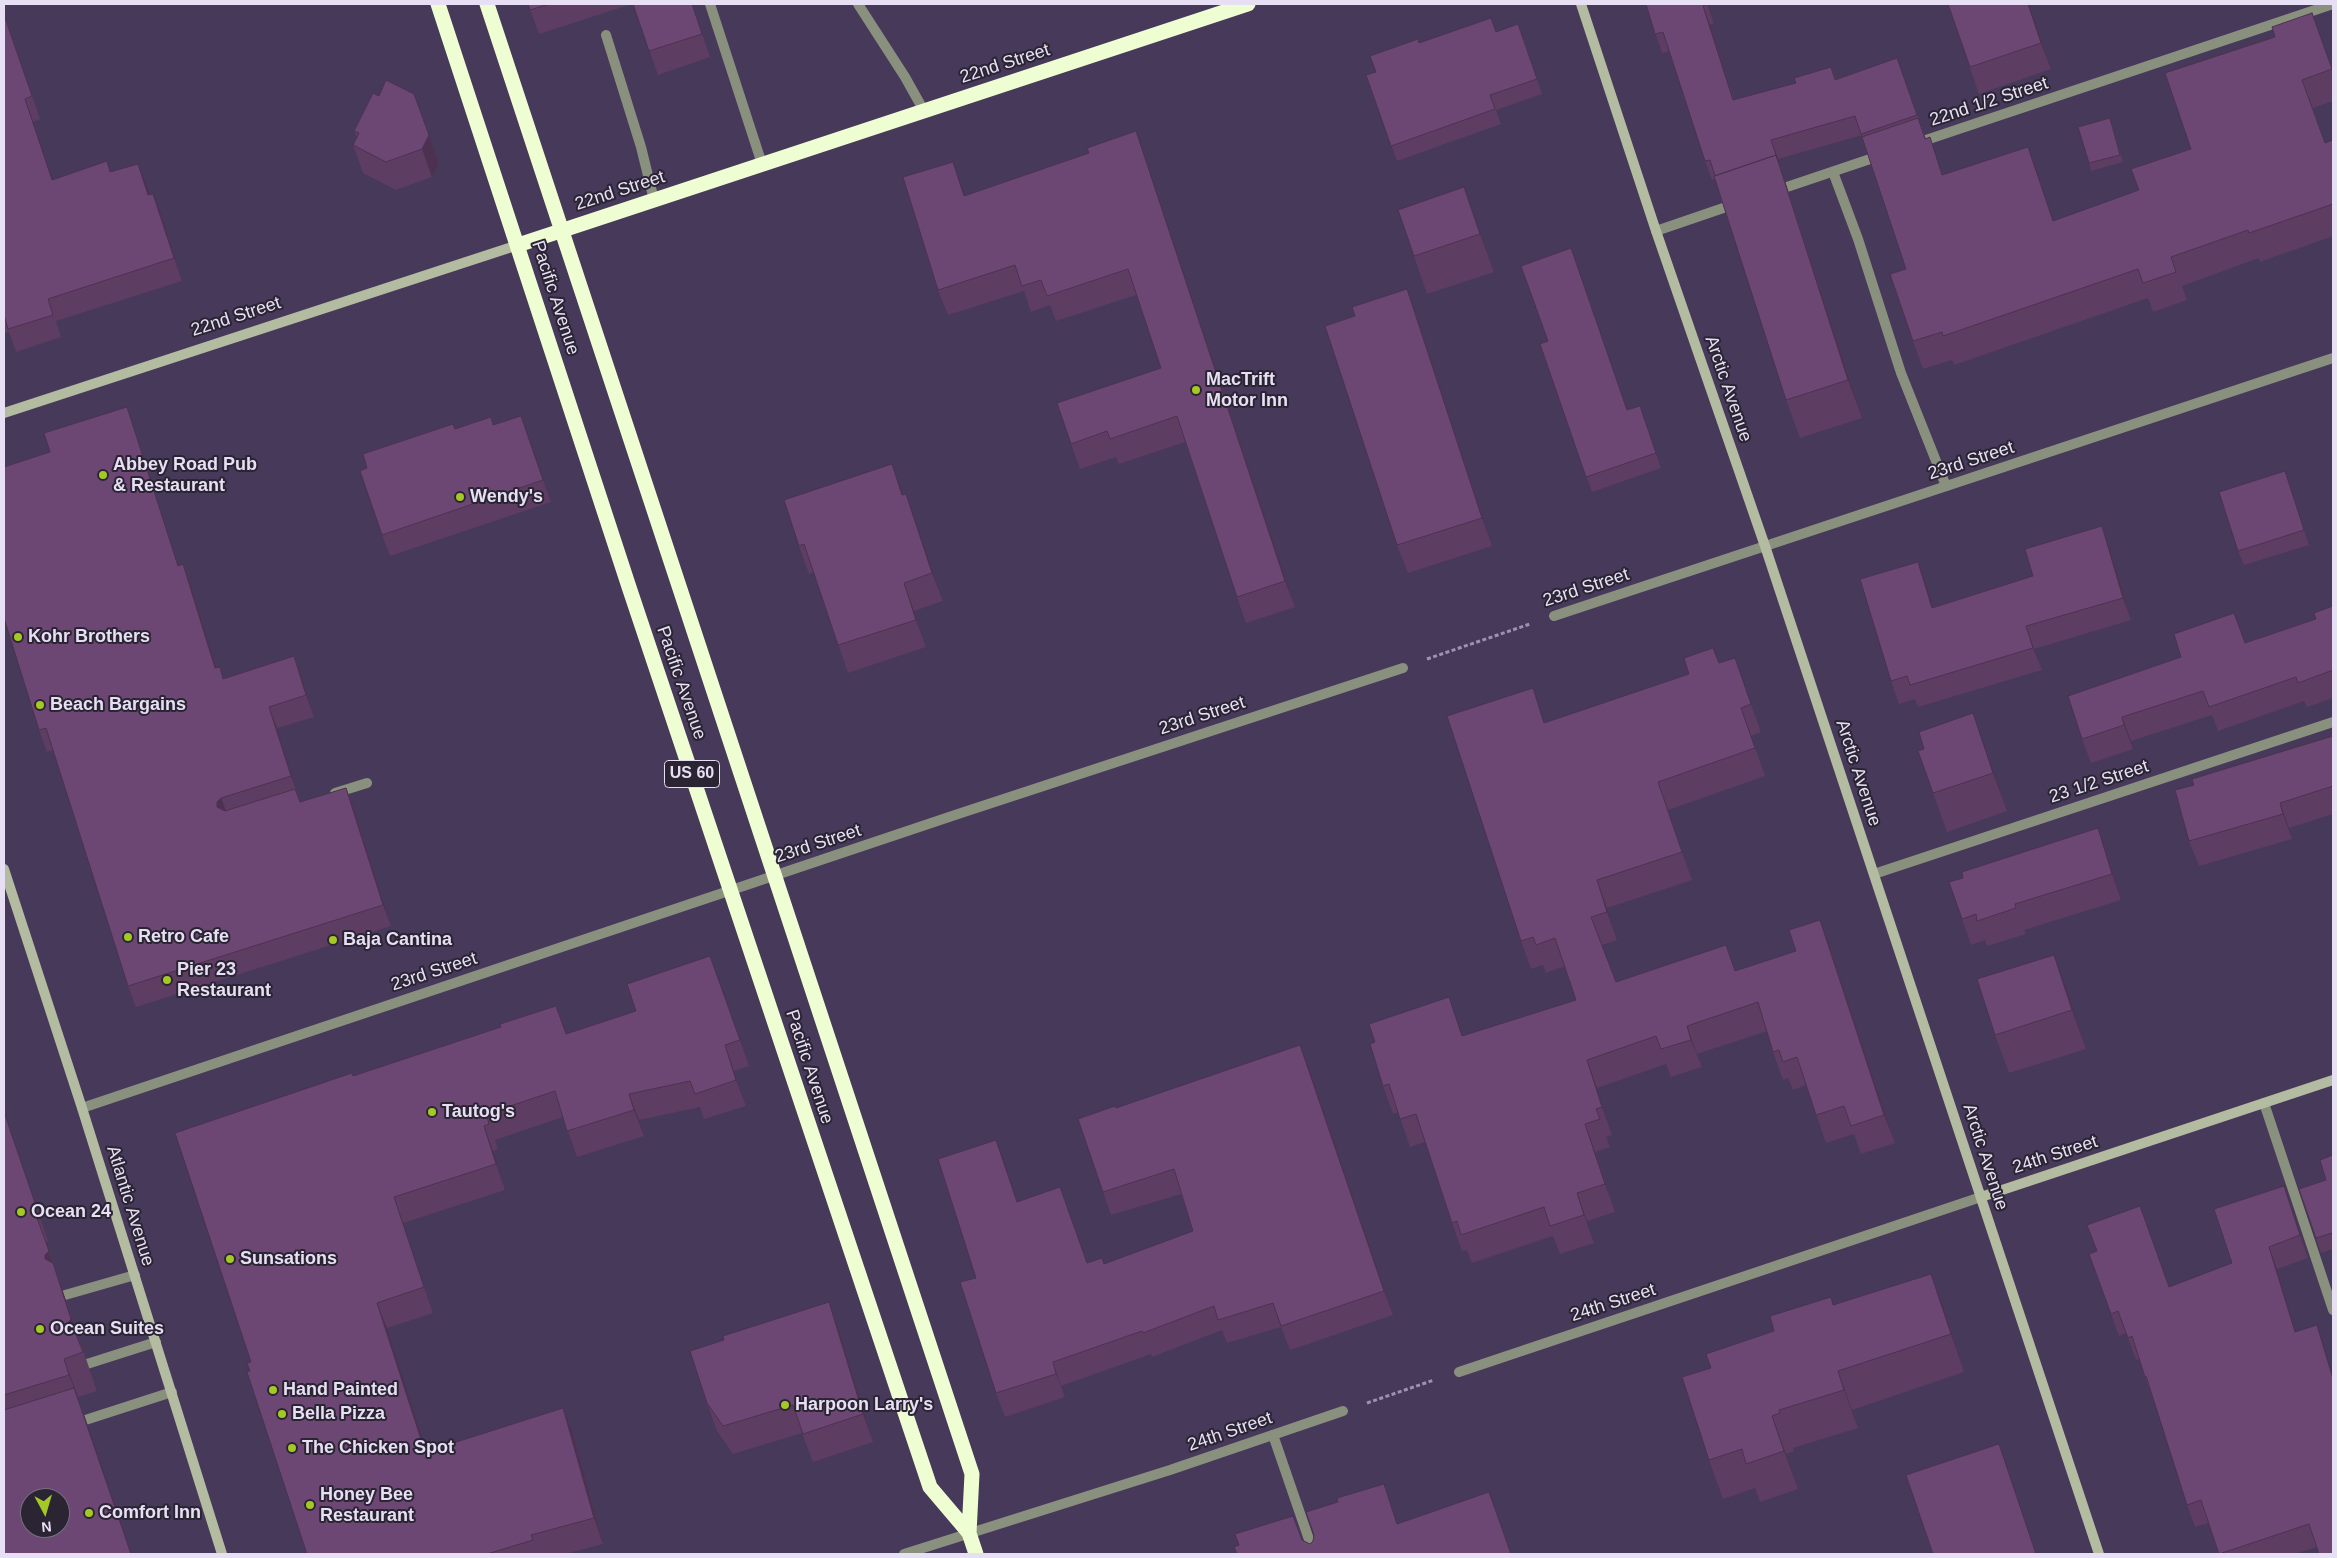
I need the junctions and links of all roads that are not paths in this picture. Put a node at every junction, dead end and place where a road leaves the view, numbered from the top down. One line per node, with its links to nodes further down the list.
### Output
1 (438, 4): 19 (highway, Pacific Avenue / US 60)
2 (487, 4): 17 (highway, Pacific Avenue / US 60)
3 (710, 4): 12 (street)
4 (858, 4): 9 (street)
5 (1248, 4): 9 (highway, 22nd Street)
6 (1580, 4): 18 (street, Arctic Avenue)
7 (2333, 4): 10 (street, 22nd 1/2 Street)
8 (606, 35): 15 (street)
9 (924, 111): 12 (highway, 22nd Street)
10 (1908, 146)
11 (1889, 153): 13 (street)
12 (762, 164): 15 (highway, 22nd Street)
13 (1833, 172): 14 (street); 22 (street)
14 (1767, 194)
15 (654, 200): 17 (highway, 22nd Street)
16 (1749, 200): 18 (street)
17 (562, 230): 19 (highway, 22nd Street); 31 (highway, Pacific Avenue / US 60)
18 (1656, 231): 23 (street, Arctic Avenue)
19 (518, 244): 21 (street, 22nd Street); 32 (highway, Pacific Avenue / US 60)
20 (2333, 358): 22 (street, 23rd Street)
21 (4, 413)
22 (1946, 486): 23 (street, 23rd Street)
23 (1765, 546): 24 (street, 23rd Street); 30 (street, Arctic Avenue)
24 (1554, 616)
25 (1403, 668): 31 (street, 23rd Street)
26 (2333, 722): 30 (street, 23 1/2 Street)
27 (367, 783): 28 (street)
28 (322, 797)
29 (4, 869): 35 (street, Atlantic Avenue)
30 (1874, 874): 36 (street, Arctic Avenue)
31 (775, 875): 32 (street, 23rd Street); 47 (highway, Pacific Avenue / US 60)
32 (732, 890): 35 (street, 23rd Street); 47 (highway, Pacific Avenue / US 60)
33 (2333, 1080): 34 (street, 24th Street)
34 (2264, 1103): 36 (street, 24th Street); 39 (street)
35 (82, 1108): 37 (street, Atlantic Avenue)
36 (1981, 1197): 42 (street, 24th Street); 52 (street, Arctic Avenue)
37 (135, 1275): 38 (street); 40 (street, Atlantic Avenue)
38 (65, 1295)
39 (2333, 1310)
40 (156, 1342): 41 (street); 43 (street, Atlantic Avenue)
41 (87, 1364)
42 (1458, 1372)
43 (172, 1392): 45 (street); 48 (street, Atlantic Avenue)
44 (1343, 1411): 46 (street, 24th Street)
45 (59, 1428)
46 (1273, 1434): 47 (street, 24th Street); 51 (street)
47 (969, 1533): 49 (street, 24th Street); 50 (highway, Pacific Avenue / US 60)
48 (222, 1554)
49 (904, 1554)
50 (976, 1554)
51 (1314, 1554)
52 (2099, 1554)

